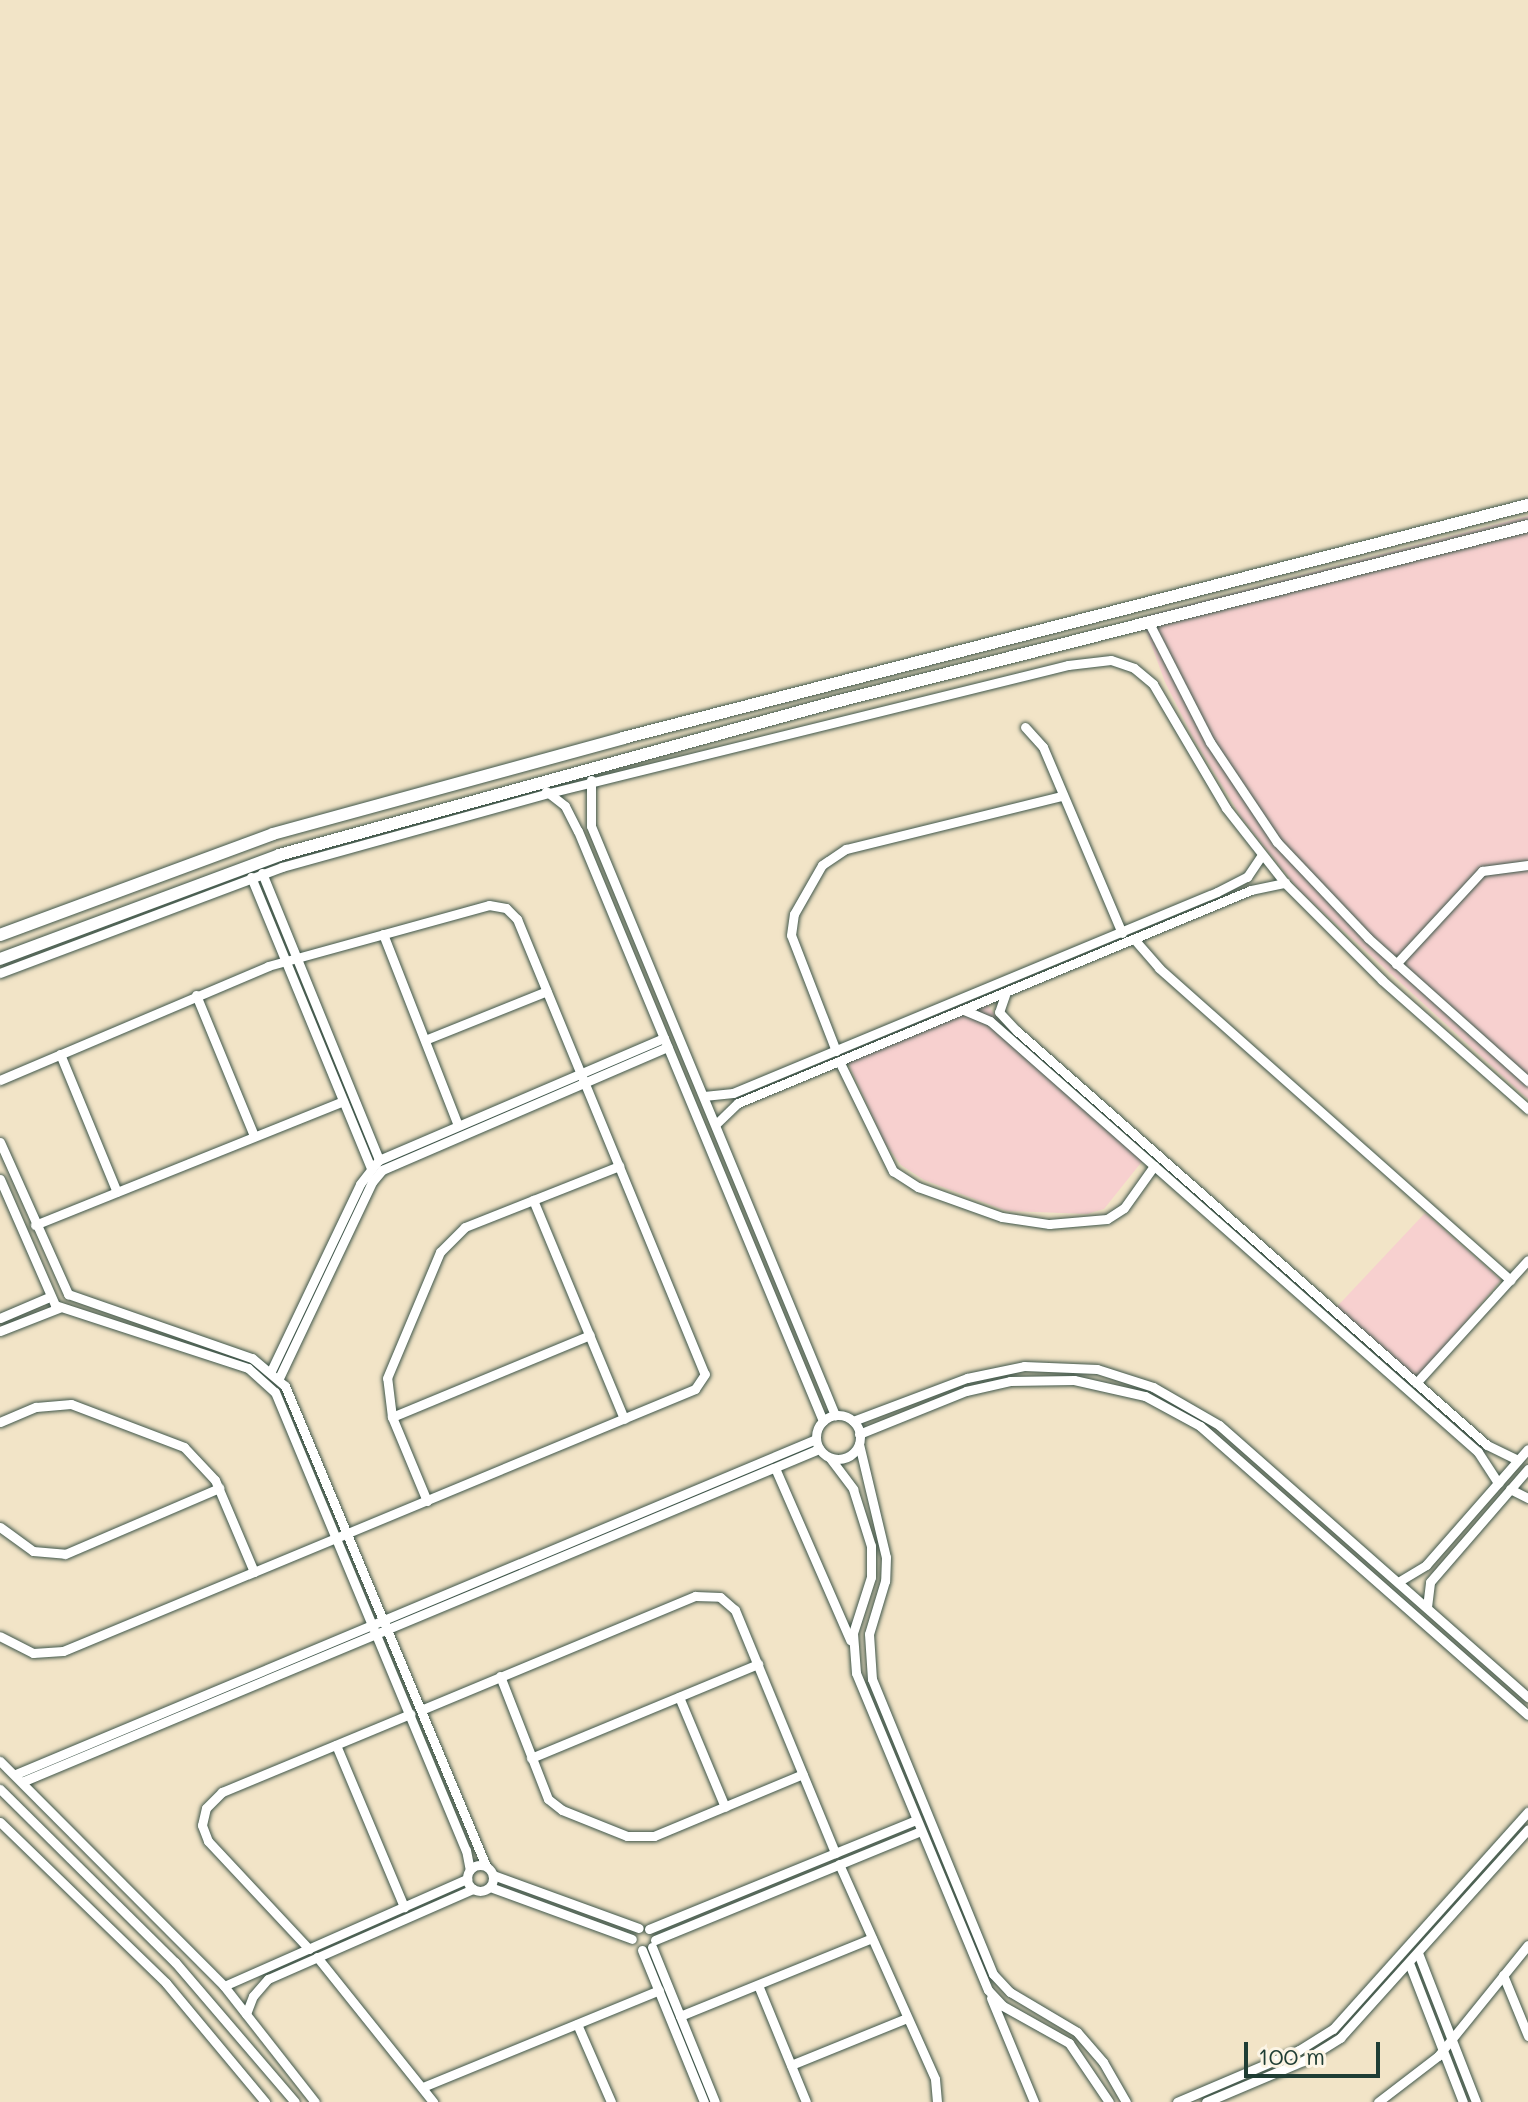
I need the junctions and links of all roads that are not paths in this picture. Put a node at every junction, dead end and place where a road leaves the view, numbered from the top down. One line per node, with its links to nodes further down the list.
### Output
1 (1528, 505): 2 (street)
2 (1483, 517): 4 (street); 5 (street)
3 (1528, 526): 5 (street)
4 (1436, 530): 6 (street); 9 (street)
5 (1483, 538): 6 (street)
6 (1441, 548): 7 (street)
7 (1148, 621): 8 (street); 11 (street)
8 (1177, 682): 10 (street); 35 (street)
9 (814, 688): 11 (street); 12 (street)
10 (1159, 694): 16 (street); 20 (street)
11 (835, 702): 13 (street)
12 (739, 710): 13 (street); 26 (street)
13 (757, 723): 15 (street)
14 (1025, 727): 19 (street)
15 (597, 766): 16 (street); 17 (street)
16 (590, 783): 18 (street); 53 (street)
17 (537, 784): 18 (street); 30 (street)
18 (549, 793): 22 (street); 45 (street)
19 (1062, 796): 27 (street); 48 (street)
20 (1261, 856): 24 (street); 25 (street)
21 (1528, 865): 35 (street)
22 (262, 873): 23 (street); 32 (street)
23 (251, 877): 34 (street); 36 (street)
24 (1285, 883): 25 (street); 42 (street)
25 (1219, 898): 27 (street); 31 (street)
26 (35, 920): 29 (street); 30 (street)
27 (1122, 933): 48 (street)
28 (383, 934): 32 (street); 37 (street); 44 (street)
29 (0, 935)
30 (53, 936): 33 (street)
31 (1134, 939): 38 (street); 73 (street)
32 (296, 958): 34 (street); 46 (street)
33 (0, 959)
34 (285, 961): 39 (street); 46 (street)
35 (1396, 964): 40 (street)
36 (0, 973)
37 (547, 991): 44 (street); 49 (street)
38 (1006, 992): 41 (street); 43 (street)
39 (196, 995): 47 (street); 59 (street)
40 (1443, 1006): 42 (street); 51 (street)
41 (964, 1010): 43 (street); 48 (street)
42 (1429, 1021): 55 (street)
43 (1013, 1035): 63 (street); 80 (street)
44 (425, 1040): 58 (street)
45 (666, 1042): 49 (street); 84 (street)
46 (328, 1049): 54 (street); 61 (street)
47 (60, 1054): 50 (street); 67 (street)
48 (837, 1056): 52 (street); 63 (street)
49 (583, 1077): 56 (street); 62 (street)
50 (0, 1080)
51 (1528, 1081)
52 (749, 1092): 53 (street); 57 (street)
53 (704, 1096): 57 (street)
54 (343, 1101): 59 (street); 64 (street)
55 (1528, 1109)
56 (484, 1119): 58 (street); 72 (street)
57 (716, 1124): 81 (street)
58 (458, 1125): 61 (street)
59 (254, 1136): 67 (street)
60 (0, 1142): 66 (street)
61 (379, 1160): 64 (street)
62 (619, 1166): 69 (street); 83 (street)
63 (1154, 1166): 90 (street)
64 (371, 1168): 72 (street)
65 (0, 1179): 68 (street)
66 (20, 1189): 68 (street); 70 (street)
67 (117, 1192): 70 (street)
68 (6, 1194): 74 (street)
69 (533, 1200): 78 (street); 82 (street)
70 (35, 1225): 79 (street)
71 (1528, 1260): 73 (street)
72 (320, 1278): 79 (street)
73 (1510, 1280): 80 (street)
74 (47, 1298): 75 (street); 76 (street)
75 (59, 1308): 77 (street); 87 (street)
76 (0, 1318)
77 (0, 1331)
78 (590, 1335): 82 (street); 83 (street)
79 (275, 1374): 87 (street)
80 (1416, 1383): 90 (street)
81 (835, 1415): 84 (street); 85 (street)
82 (392, 1417): 102 (street)
83 (624, 1419): 102 (street)
84 (823, 1421): 89 (street)
85 (853, 1421): 88 (street); 94 (street)
86 (0, 1422): 99 (street)
87 (299, 1432): 104 (street)
88 (859, 1439): 92 (street); 97 (street); 123 (street)
89 (818, 1444): 92 (street); 95 (street); 110 (street)
90 (1478, 1445): 93 (street); 98 (street)
91 (1528, 1449): 93 (street)
92 (830, 1458): 112 (street)
93 (1518, 1460): 98 (street)
94 (1262, 1463): 97 (street); 108 (street)
95 (775, 1468): 110 (street); 112 (street)
96 (1528, 1469): 100 (street)
97 (1253, 1473): 119 (street)
98 (1498, 1483): 105 (street)
99 (219, 1488): 103 (street); 106 (street)
100 (1510, 1489): 101 (street); 107 (street)
101 (1528, 1498)
102 (427, 1501): 104 (street)
103 (0, 1527)
104 (342, 1536): 106 (street); 110 (street)
105 (1426, 1565): 107 (street); 108 (street)
106 (254, 1572): 111 (street)
107 (1437, 1573): 109 (street)
108 (1398, 1582): 109 (street)
109 (1427, 1607): 116 (street)
110 (380, 1627): 117 (street); 118 (street); 125 (street); 127 (street)
111 (0, 1636)
112 (852, 1643): 124 (street)
113 (758, 1664): 114 (street); 115 (street); 126 (street)
114 (500, 1676): 117 (street); 121 (street)
115 (679, 1697): 121 (street); 129 (street)
116 (1528, 1697)
117 (421, 1710): 137 (street)
118 (410, 1714): 120 (street); 139 (street)
119 (1528, 1715)
120 (336, 1745): 141 (street); 149 (street)
121 (531, 1758): 129 (street)
122 (0, 1761): 125 (street)
123 (906, 1761): 124 (street); 142 (street)
124 (894, 1766): 131 (street)
125 (16, 1774): 127 (street)
126 (803, 1774): 129 (street); 135 (street)
127 (24, 1781): 153 (street)
128 (0, 1789): 155 (street)
129 (725, 1807)
130 (1528, 1812): 182 (street)
131 (916, 1820): 134 (street); 135 (street)
132 (0, 1822): 171 (street)
133 (1528, 1829): 150 (street)
134 (921, 1831): 136 (street); 143 (street)
135 (835, 1853): 144 (street)
136 (839, 1864): 145 (street); 148 (street)
137 (486, 1866): 138 (street); 139 (street)
138 (493, 1875): 140 (street); 144 (street)
139 (470, 1879): 140 (street); 141 (street); 151 (street)
140 (490, 1887): 146 (street)
141 (404, 1907): 149 (street)
142 (972, 1921): 143 (street); 181 (street)
143 (960, 1925): 159 (street)
144 (644, 1929): 146 (street); 148 (street)
145 (872, 1938): 156 (street); 162 (street)
146 (632, 1939): 148 (street)
147 (1528, 1945): 154 (street)
148 (650, 1946): 158 (street); 161 (street)
149 (309, 1949): 157 (street)
150 (1418, 1953): 152 (street); 165 (street)
151 (317, 1957): 160 (street); 168 (street)
152 (1409, 1963): 166 (street); 183 (street)
153 (206, 1969): 155 (street); 157 (street)
154 (1503, 1975): 164 (street); 165 (street)
155 (192, 1982): 172 (street)
156 (758, 1985): 161 (street); 167 (street)
157 (224, 1986): 160 (street)
158 (659, 1990): 163 (street); 175 (street)
159 (988, 1990): 179 (street); 180 (street)
160 (246, 2014): 173 (street)
161 (680, 2016): 176 (street)
162 (907, 2018): 167 (street); 178 (street)
163 (577, 2024): 168 (street); 169 (street)
164 (1527, 2030)
165 (1451, 2039): 166 (street); 185 (street)
166 (1443, 2050): 170 (street); 184 (street)
167 (791, 2065): 177 (street)
168 (423, 2087): 174 (street)
169 (609, 2101)
170 (1381, 2101)
171 (265, 2102)
172 (295, 2102)
173 (315, 2102)
174 (433, 2102)
175 (704, 2102)
176 (715, 2102)
177 (806, 2102)
178 (937, 2102)
179 (1034, 2102)
180 (1109, 2102)
181 (1126, 2102)
182 (1177, 2102)
183 (1206, 2102)
184 (1463, 2102)
185 (1476, 2102)

